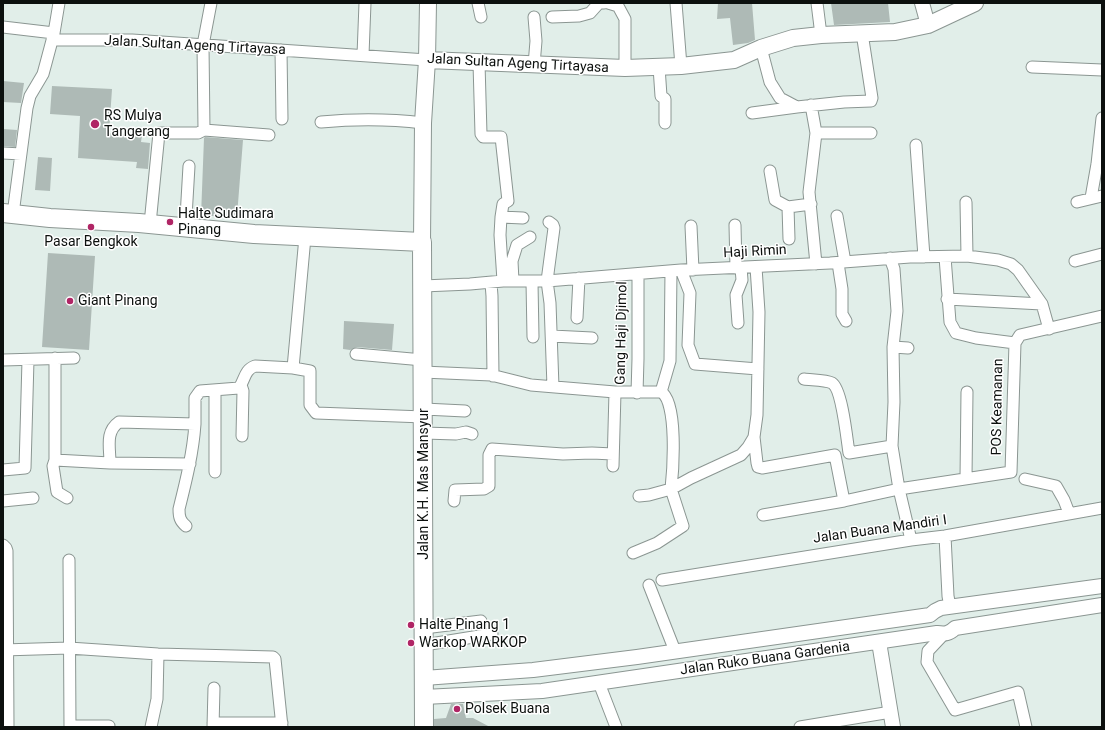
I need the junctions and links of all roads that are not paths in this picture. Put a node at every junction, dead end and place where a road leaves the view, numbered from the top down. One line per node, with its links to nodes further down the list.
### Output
1 (59, 3): 19 (street)
2 (211, 3): 20 (street)
3 (365, 3): 23 (street)
4 (428, 3): 24 (main road)
5 (478, 3): 13 (street)
6 (604, 3): 14 (street)
7 (608, 3): 30 (street)
8 (676, 3): 27 (street)
9 (818, 3): 18 (street)
10 (922, 3): 15 (street)
11 (975, 3): 15 (main road, Jalan Sultan Ageng Tirtayasa)
12 (534, 16): 26 (street)
13 (481, 17)
14 (552, 17)
15 (935, 22): 17 (main road, Jalan Sultan Ageng Tirtayasa)
16 (3, 27): 19 (street, Jalan Sultan Ageng Tirtayasa)
17 (862, 33): 18 (main road, Jalan Sultan Ageng Tirtayasa); 32 (street)
18 (821, 34): 21 (main road, Jalan Sultan Ageng Tirtayasa)
19 (53, 36): 20 (street, Jalan Sultan Ageng Tirtayasa); 47 (street)
20 (203, 45): 22 (street, Jalan Sultan Ageng Tirtayasa); 40 (street)
21 (761, 48): 27 (main road, Jalan Sultan Ageng Tirtayasa); 33 (street)
22 (281, 50): 23 (street, Jalan Sultan Ageng Tirtayasa); 36 (street)
23 (363, 55): 24 (street, Jalan Sultan Ageng Tirtayasa)
24 (427, 60): 25 (main road, Jalan Sultan Ageng Tirtayasa); 38 (main road)
25 (479, 63): 26 (main road, Jalan Sultan Ageng Tirtayasa); 59 (street)
26 (534, 65): 30 (main road, Jalan Sultan Ageng Tirtayasa)
27 (681, 66): 28 (main road, Jalan Sultan Ageng Tirtayasa)
28 (659, 67): 30 (main road, Jalan Sultan Ageng Tirtayasa); 39 (street)
29 (1032, 67): 31 (street)
30 (625, 68)
31 (1102, 70)
32 (812, 105): 33 (street); 41 (street)
33 (797, 107): 34 (street)
34 (752, 113)
35 (1102, 118): 45 (street)
36 (282, 119)
37 (321, 122): 38 (street)
38 (423, 123): 69 (main road)
39 (665, 123)
40 (204, 130): 43 (street); 62 (street)
41 (816, 133): 42 (street); 55 (street)
42 (871, 133)
43 (269, 135)
44 (916, 145): 72 (street)
45 (1100, 146): 49 (street)
46 (3, 153): 47 (street)
47 (21, 154): 57 (street)
48 (189, 166): 65 (street)
49 (1100, 168): 52 (street)
50 (770, 170): 56 (street)
51 (1102, 196): 52 (street)
52 (1091, 198): 54 (street)
53 (966, 202): 71 (street)
54 (1077, 202)
55 (811, 204): 56 (street); 77 (street)
56 (788, 207): 68 (street)
57 (8, 214): 62 (main road)
58 (837, 216): 76 (street)
59 (501, 217): 60 (street); 83 (street)
60 (523, 218)
61 (548, 222): 84 (street)
62 (150, 224): 65 (main road)
63 (735, 225): 79 (street)
64 (691, 226): 80 (street)
65 (188, 227): 66 (main road)
66 (305, 237): 69 (main road); 107 (street)
67 (530, 237): 83 (street)
68 (789, 239)
69 (422, 242): 87 (main road, Jalan K.H. Mas Mansyur)
70 (1102, 254): 75 (street)
71 (968, 256): 73 (street, Haji Rimin); 89 (street, Haji Rimin)
72 (924, 257): 73 (street, Haji Rimin); 74 (street, Haji Rimin)
73 (945, 257): 88 (street, POS Keamanan)
74 (890, 258): 76 (street, Haji Rimin); 99 (street)
75 (1075, 261)
76 (841, 263): 77 (street, Haji Rimin); 92 (street)
77 (816, 264): 78 (street, Haji Rimin)
78 (756, 267): 79 (street, Haji Rimin); 108 (street)
79 (738, 268): 80 (street, Haji Rimin); 93 (street)
80 (682, 270): 81 (street, Haji Rimin); 108 (street); 115 (street)
81 (638, 274): 82 (street, Haji Rimin); 117 (street, Gang Haji Djimol)
82 (579, 278): 84 (street, Haji Rimin); 91 (street)
83 (508, 281): 85 (street, Haji Rimin); 86 (street, Haji Rimin)
84 (547, 281): 85 (street, Haji Rimin); 95 (street)
85 (532, 282): 96 (street)
86 (491, 283): 87 (street, Haji Rimin); 109 (street)
87 (423, 286): 106 (main road, Jalan K.H. Mas Mansyur)
88 (947, 299): 89 (street); 98 (street, POS Keamanan)
89 (1042, 304): 94 (street, Haji Rimin)
90 (1102, 316): 94 (street, POS Keamanan)
91 (577, 318)
92 (846, 321)
93 (738, 323)
94 (1054, 328): 98 (street, POS Keamanan)
95 (552, 336): 97 (street); 112 (street)
96 (533, 337)
97 (592, 338)
98 (1015, 343): 132 (street, POS Keamanan)
99 (893, 347): 100 (street); 124 (street)
100 (908, 348)
101 (356, 354): 106 (street)
102 (55, 358): 103 (street); 105 (street); 126 (street)
103 (74, 358)
104 (3, 360): 105 (street)
105 (28, 360): 130 (street)
106 (423, 366): 109 (street); 119 (main road, Jalan K.H. Mas Mansyur)
107 (294, 368): 111 (street); 119 (street)
108 (758, 369): 123 (street)
109 (493, 376): 112 (street)
110 (804, 379): 124 (street)
111 (241, 385): 113 (street); 122 (street)
112 (553, 387): 114 (street)
113 (215, 390): 120 (street); 131 (street)
114 (615, 392): 117 (street); 125 (street)
115 (661, 392): 117 (street); 134 (street)
116 (967, 392): 132 (street)
117 (637, 393)
118 (465, 411): 119 (street)
119 (424, 420): 121 (street); 160 (main road, Jalan K.H. Mas Mansyur)
120 (195, 424): 127 (street); 128 (street)
121 (472, 434)
122 (242, 436)
123 (754, 437): 134 (street); 141 (street)
124 (892, 446): 135 (street)
125 (613, 454): 129 (street); 140 (street)
126 (55, 460): 127 (street); 138 (street)
127 (110, 463): 128 (street)
128 (190, 464): 145 (street)
129 (612, 466)
130 (3, 470)
131 (216, 472)
132 (966, 478): 135 (street)
133 (1026, 479): 143 (street)
134 (671, 489): 136 (street); 149 (street)
135 (899, 489): 141 (street); 147 (street)
136 (639, 496)
137 (33, 498): 139 (street)
138 (67, 498)
139 (3, 501)
140 (454, 501)
141 (844, 501): 144 (street)
142 (1102, 508): 143 (street, Jalan Buana Mandiri I)
143 (1068, 513): 146 (street, Jalan Buana Mandiri I)
144 (763, 515)
145 (186, 526)
146 (945, 536): 147 (street, Jalan Buana Mandiri I); 155 (street)
147 (911, 540): 151 (street, Jalan Buana Mandiri I)
148 (3, 545): 163 (street)
149 (633, 553)
150 (69, 560): 162 (street)
151 (662, 580)
152 (649, 585): 164 (street)
153 (1102, 586): 155 (street, Jalan Ruko Buana Gardenia)
154 (1102, 605): 157 (street, Jalan Ruko Buana Gardenia)
155 (950, 608): 157 (street); 158 (street, Jalan Ruko Buana Gardenia)
156 (480, 621): 160 (street)
157 (950, 631): 161 (street, Jalan Ruko Buana Gardenia); 186 (street)
158 (807, 633): 164 (street, Jalan Ruko Buana Gardenia); 165 (street)
159 (492, 634): 160 (street)
160 (424, 637): 170 (main road, Jalan K.H. Mas Mansyur)
161 (879, 642): 165 (street, Jalan Ruko Buana Gardenia); 175 (street)
162 (69, 648): 163 (street); 166 (street); 180 (street)
163 (5, 650): 179 (street)
164 (675, 651): 167 (street, Jalan Ruko Buana Gardenia)
165 (810, 652): 169 (street, Jalan Ruko Buana Gardenia)
166 (158, 654): 177 (street); 181 (street)
167 (637, 657): 168 (street, Jalan Ruko Buana Gardenia); 169 (street)
168 (450, 676): 170 (street, Jalan Ruko Buana Gardenia); 173 (street)
169 (641, 677): 171 (street, Jalan Ruko Buana Gardenia)
170 (424, 678): 174 (main road, Jalan K.H. Mas Mansyur)
171 (599, 683): 173 (street, Jalan Ruko Buana Gardenia); 183 (street)
172 (214, 688): 176 (street)
173 (454, 696): 174 (street, Jalan Ruko Buana Gardenia)
174 (424, 697): 182 (main road, Jalan K.H. Mas Mansyur)
175 (891, 712): 184 (street); 185 (street)
176 (213, 725): 177 (street)
177 (282, 725)
178 (109, 726): 180 (street)
179 (8, 727)
180 (70, 727)
181 (151, 727)
182 (424, 727)
183 (616, 727)
184 (800, 727)
185 (893, 727)
186 (1026, 727)

